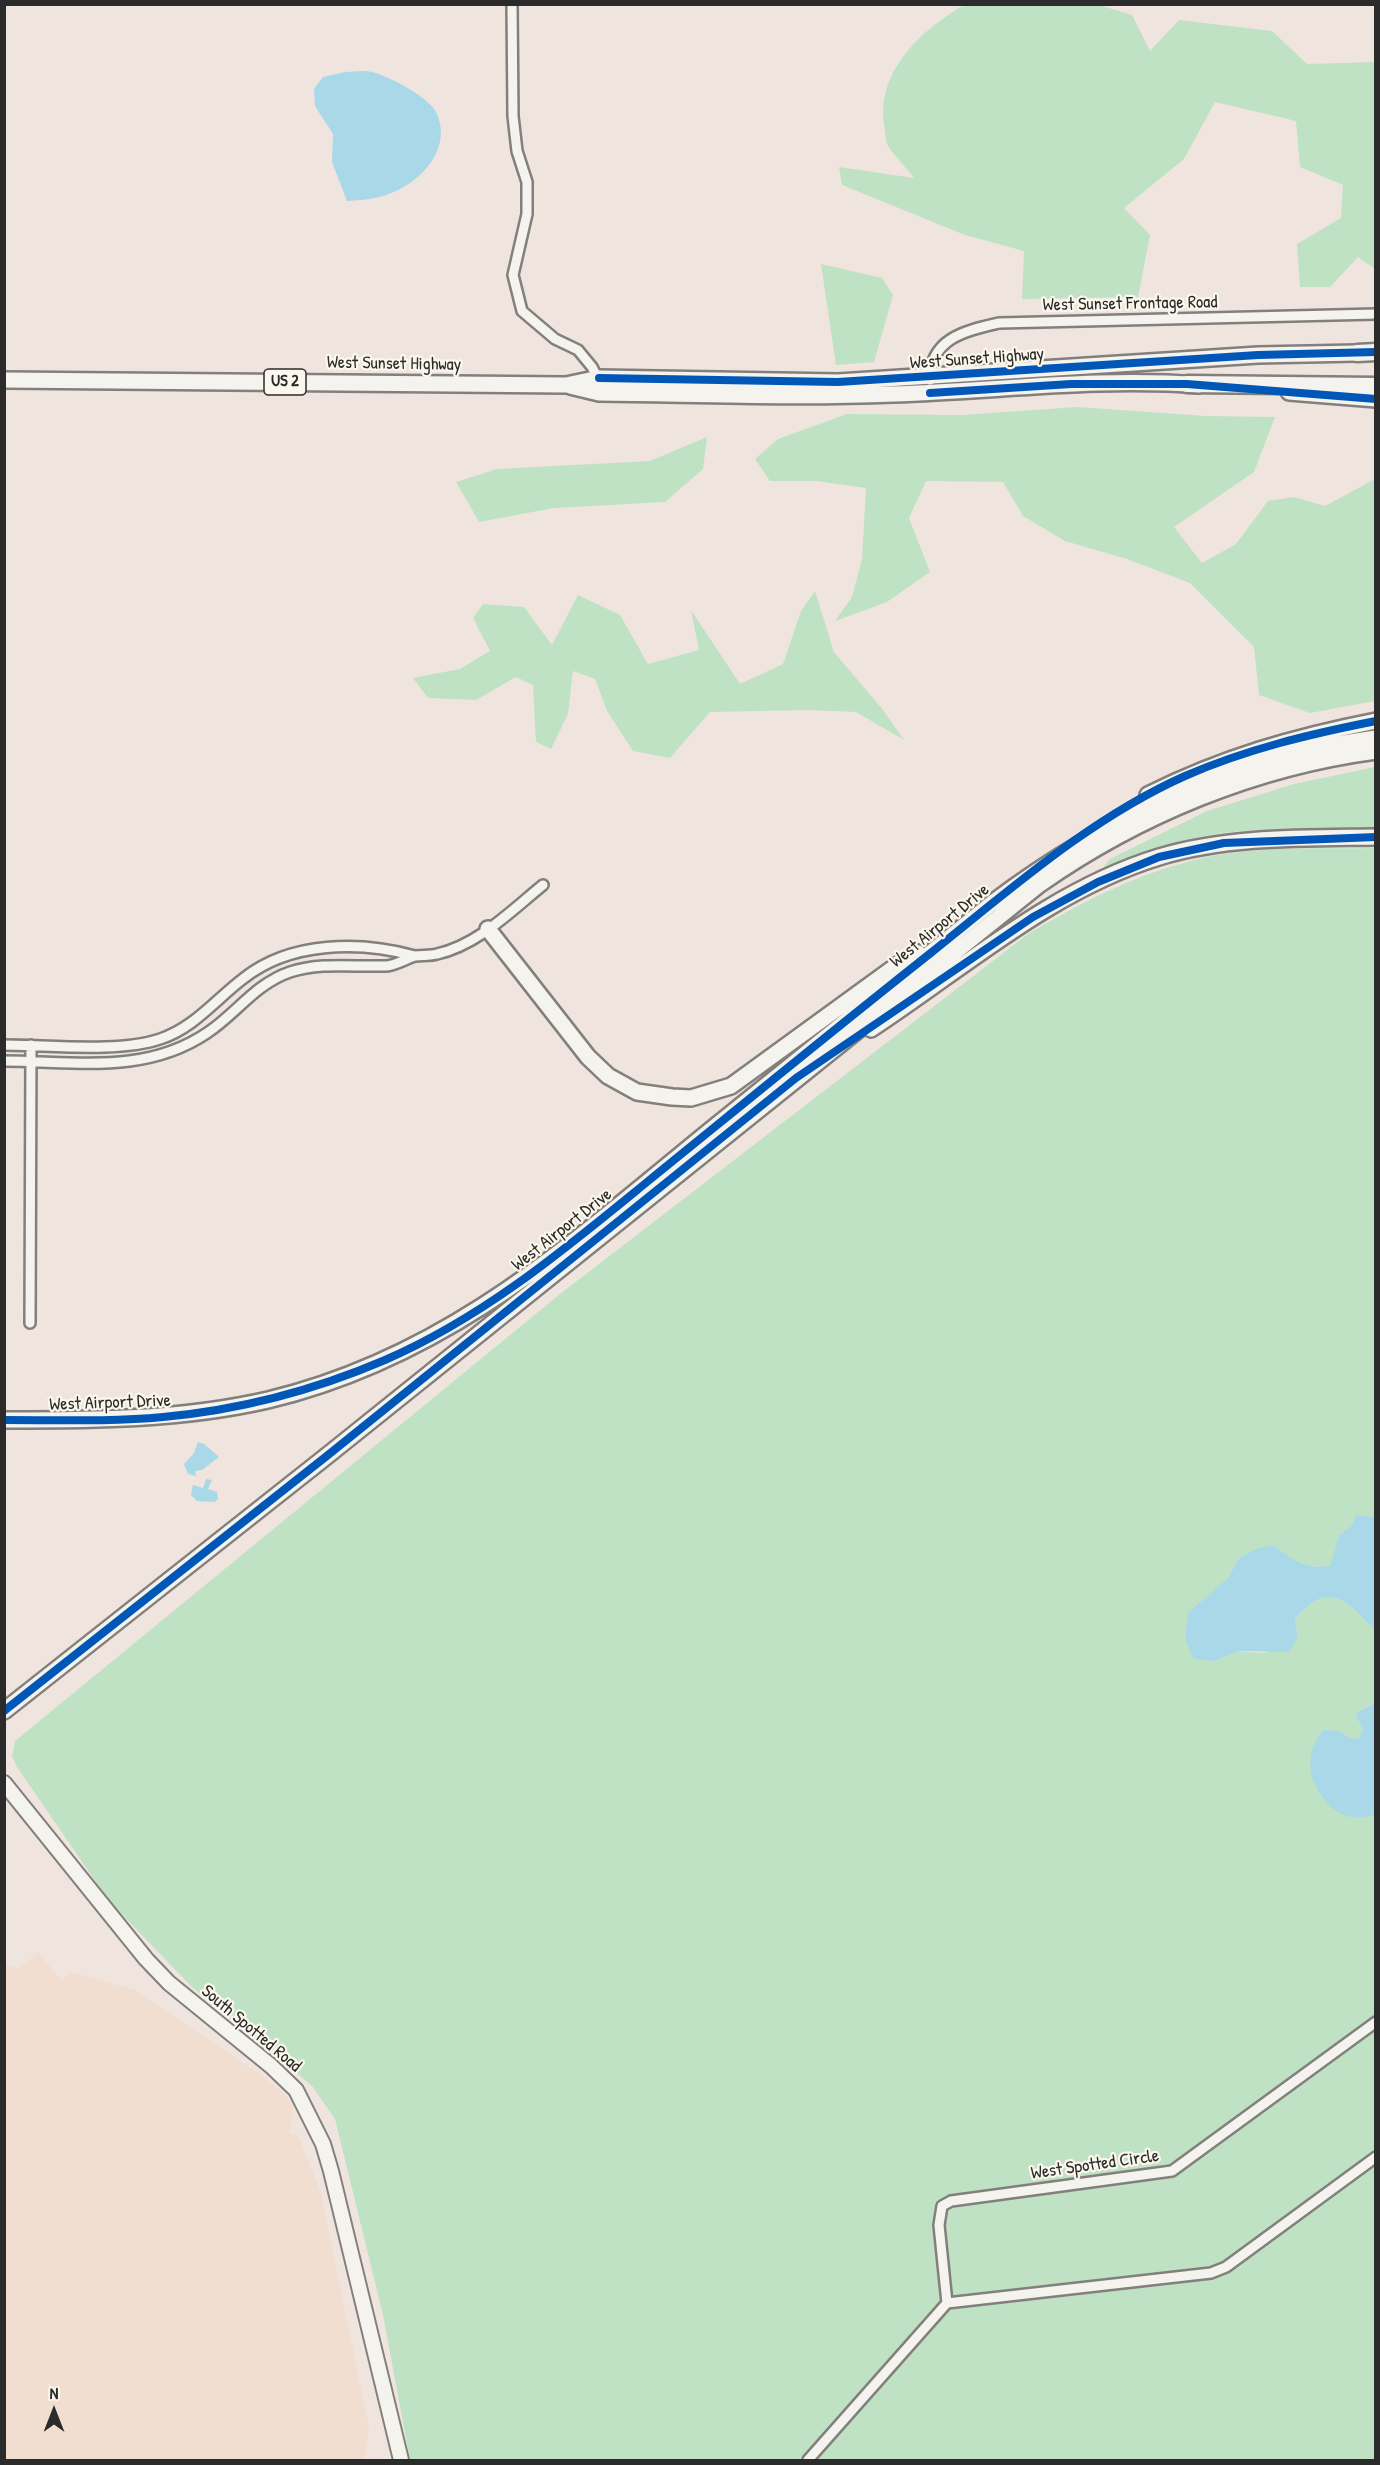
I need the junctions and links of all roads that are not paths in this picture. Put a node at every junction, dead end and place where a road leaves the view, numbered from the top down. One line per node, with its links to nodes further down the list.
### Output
1 (512, 4): 8 (street)
2 (1376, 314): 7 (street, West Sunset Frontage Road)
3 (1376, 352): 4 (highway)
4 (1358, 353): 7 (main road, West Sunset Highway / US 2)
5 (4, 380): 8 (main road, West Sunset Highway / US 2)
6 (1187, 384): 7 (main road, West Sunset Highway / US 2); 9 (highway, US 2); 10 (main road, West Sunset Highway)
7 (930, 385): 8 (main road, West Sunset Highway / US 2)
8 (598, 386)
9 (1376, 386)
10 (1376, 399)
11 (1376, 721): 15 (main road)
12 (1376, 738): 15 (main road, West Airport Drive)
13 (1376, 751): 28 (main road, West Airport Drive)
14 (1376, 837): 28 (main road)
15 (1048, 862): 17 (main road, West Airport Drive)
16 (543, 885): 18 (street)
17 (964, 926): 18 (main road); 30 (main road, West Airport Drive)
18 (488, 929): 20 (street)
19 (283, 956): 20 (street); 21 (street); 22 (street)
20 (415, 956): 21 (street)
21 (289, 972): 25 (street)
22 (170, 1035): 24 (street); 25 (street)
23 (4, 1045): 24 (street)
24 (31, 1045): 27 (street)
25 (176, 1051): 27 (street)
26 (4, 1061): 27 (street)
27 (31, 1061): 29 (street)
28 (796, 1078): 31 (main road, West Airport Drive)
29 (30, 1323)
30 (4, 1420)
31 (4, 1711)
32 (4, 1783): 36 (main road, South Spotted Road)
33 (1376, 2022): 35 (street, West Spotted Circle)
34 (1376, 2157): 35 (street)
35 (947, 2303): 37 (street)
36 (401, 2460)
37 (808, 2460)

